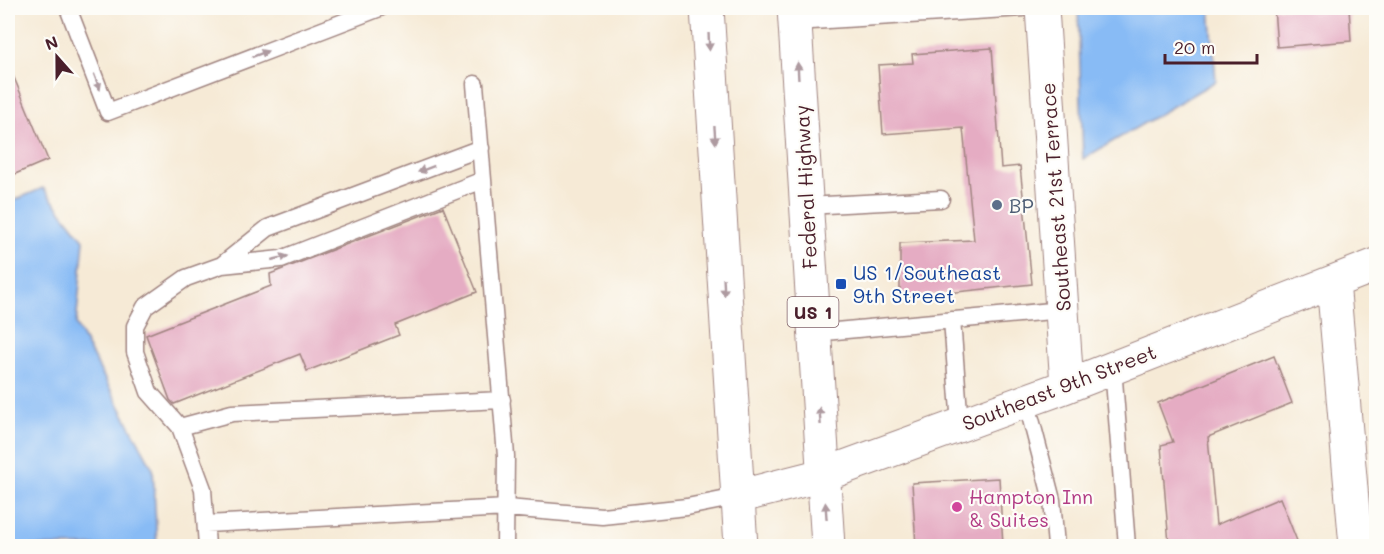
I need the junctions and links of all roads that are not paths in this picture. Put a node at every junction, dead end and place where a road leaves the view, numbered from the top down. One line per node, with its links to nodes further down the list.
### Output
1 (68, 8): 2 (lane, one-way to 2)
2 (380, 8)
3 (707, 8): 25 (street, one-way to 25)
4 (1023, 8): 6 (lane)
5 (1042, 8): 15 (street, Southeast 21st Terrace)
6 (795, 15): 11 (street, Federal Highway / US 1, one-way to 6)
7 (475, 84): 8 (lane)
8 (480, 148): 9 (lane); 12 (lane, one-way to 12)
9 (483, 180): 12 (lane, one-way to 9); 20 (lane)
10 (941, 199): 11 (lane)
11 (806, 207): 17 (street, Federal Highway / US 1)
12 (222, 265): 23 (lane)
13 (1377, 265): 14 (street, Southeast 9th Street)
14 (1333, 282): 18 (street, Southeast 9th Street); 34 (street)
15 (1062, 310): 16 (lane); 19 (street, Southeast 21st Terrace)
16 (952, 320): 17 (lane); 22 (lane)
17 (814, 333): 24 (street, Federal Highway / US 1, one-way to 17)
18 (1113, 367): 19 (street, Southeast 9th Street); 33 (lane)
19 (1067, 386): 21 (street, Southeast 9th Street)
20 (501, 400): 23 (lane); 26 (lane)
21 (1026, 400): 22 (street, Southeast 9th Street); 32 (lane)
22 (960, 425): 24 (street, Southeast 9th Street)
23 (180, 428): 27 (lane)
24 (823, 475): 25 (street, Southeast 9th Street); 31 (street, Federal Highway / US 1, one-way to 24)
25 (737, 497): 26 (lane); 30 (street)
26 (507, 508): 27 (lane); 29 (lane)
27 (206, 524): 28 (lane)
28 (207, 546)
29 (505, 546)
30 (741, 546)
31 (828, 546)
32 (1056, 546)
33 (1127, 546)
34 (1356, 546)

